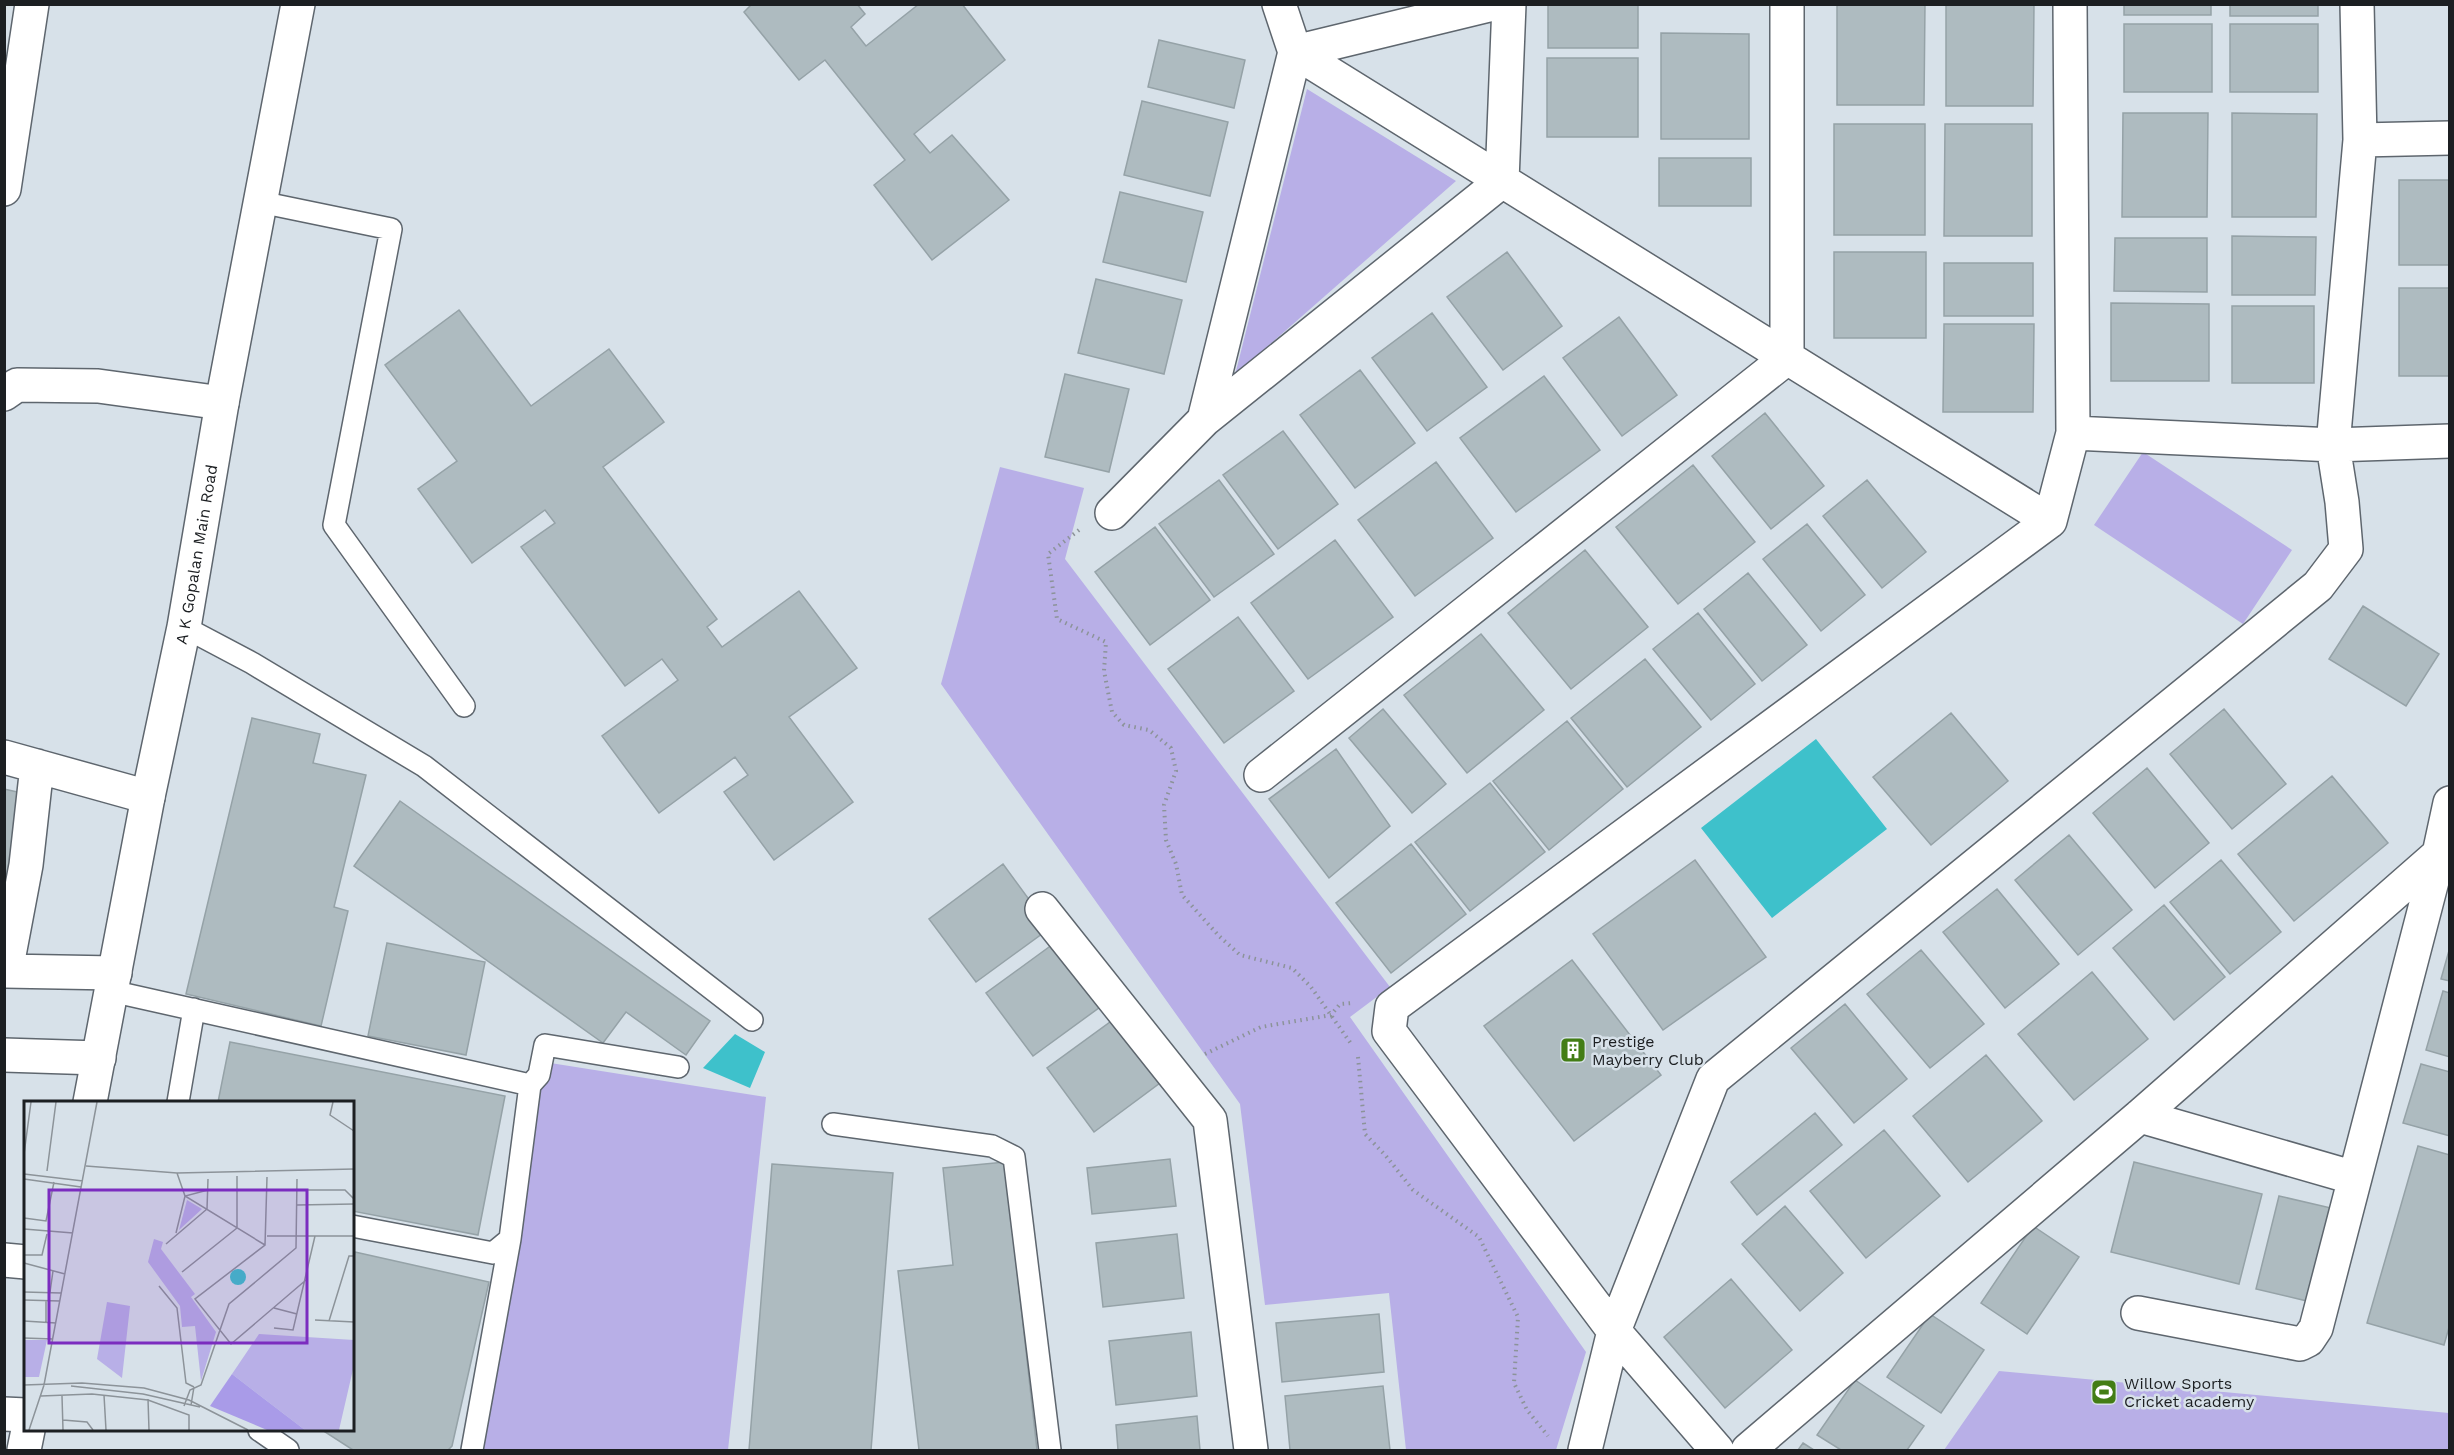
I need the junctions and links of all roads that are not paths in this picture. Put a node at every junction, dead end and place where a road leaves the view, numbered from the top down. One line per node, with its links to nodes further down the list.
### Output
1 (32, 4): 13 (street)
2 (298, 4): 14 (street, A K Gopalan Main Road)
3 (1279, 4): 9 (street)
4 (1493, 4): 9 (street)
5 (1509, 4): 12 (street)
6 (1786, 4): 15 (street)
7 (2070, 4): 19 (street)
8 (2357, 4): 11 (street)
9 (1295, 52): 12 (street); 18 (street)
10 (2450, 138): 11 (street)
11 (2360, 140): 21 (street)
12 (1502, 181): 15 (street); 18 (street)
13 (4, 189)
14 (260, 202): 17 (street, A K Gopalan Main Road); 25 (lane)
15 (1787, 358): 23 (street); 28 (street)
16 (4, 394): 17 (street)
17 (222, 403): 24 (street, A K Gopalan Main Road)
18 (1203, 420): 22 (street)
19 (2073, 434): 21 (street); 23 (street)
20 (2450, 441): 21 (street)
21 (2333, 445): 51 (street)
22 (1112, 513)
23 (2050, 521): 51 (street)
24 (184, 627): 29 (street, A K Gopalan Main Road); 36 (lane)
25 (464, 706)
26 (4, 757): 27 (street)
27 (37, 766): 29 (street); 33 (street)
28 (1262, 775)
29 (148, 797): 34 (street, A K Gopalan Main Road)
30 (2450, 803): 31 (street)
31 (2439, 854): 43 (street); 45 (street)
32 (1042, 909): 60 (street)
33 (5, 971): 34 (street)
34 (113, 982): 35 (lane); 38 (street, A K Gopalan Main Road)
35 (194, 1010): 40 (lane); 42 (lane)
36 (752, 1020)
37 (4, 1055): 38 (street)
38 (99, 1058): 41 (street, A K Gopalan Main Road)
39 (678, 1067): 40 (lane)
40 (530, 1085): 47 (lane)
41 (90, 1101)
42 (178, 1101)
43 (2140, 1116): 45 (street); 63 (street)
44 (833, 1124): 59 (lane)
45 (2355, 1178): 50 (street)
46 (354, 1226): 47 (lane)
47 (510, 1239): 58 (lane)
48 (4, 1260): 49 (street)
49 (24, 1262)
50 (2138, 1313)
51 (1614, 1331): 61 (street); 62 (street)
52 (4, 1414): 53 (street)
53 (24, 1415)
54 (28, 1431): 56 (street)
55 (260, 1431): 57 (lane)
56 (24, 1450)
57 (288, 1450)
58 (472, 1450)
59 (1050, 1450)
60 (1251, 1450)
61 (1585, 1450)
62 (1717, 1450)
63 (1748, 1450)

